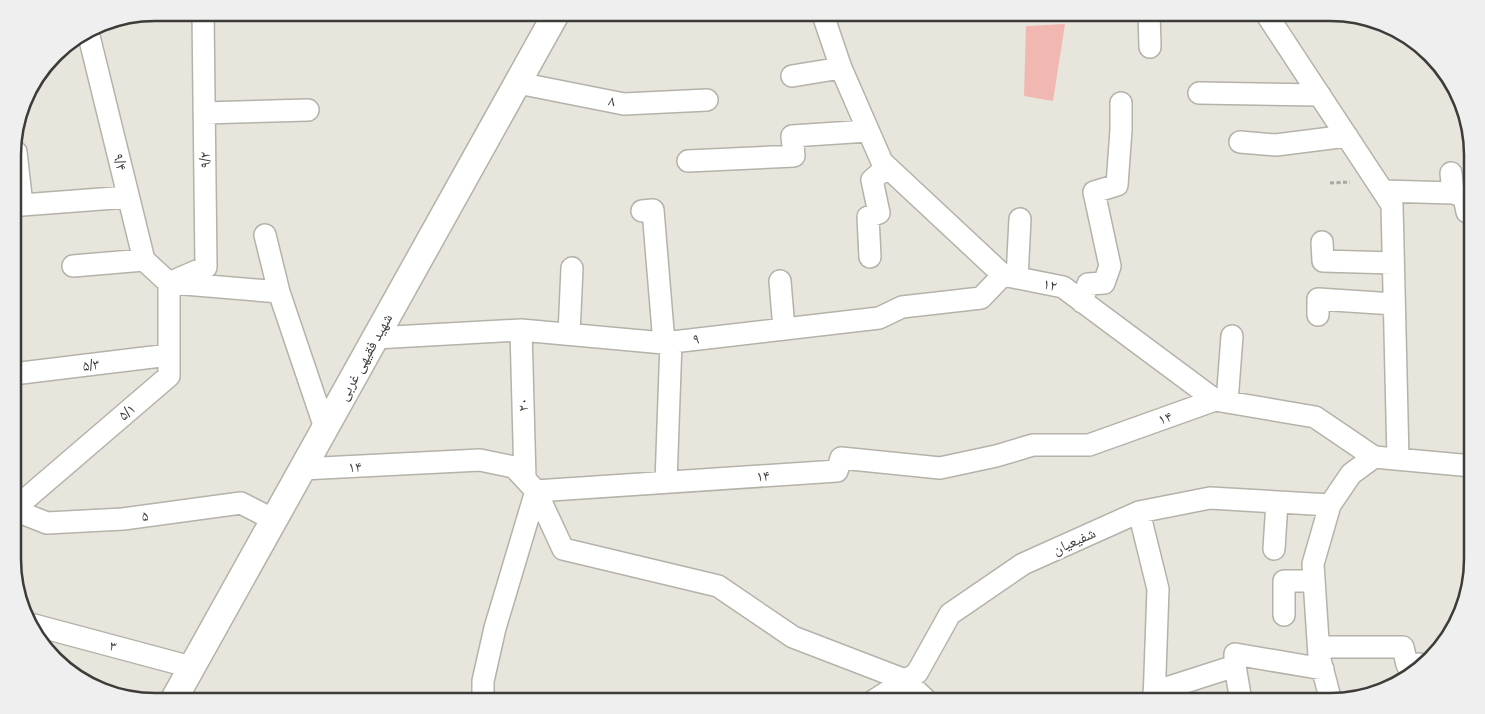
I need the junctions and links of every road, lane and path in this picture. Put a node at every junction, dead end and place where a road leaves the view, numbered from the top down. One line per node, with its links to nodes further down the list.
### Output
1 (203, 21): 16 (street, ۹/۲)
2 (552, 21): 10 (street, شهید فقیهی غربی)
3 (825, 21): 8 (street)
4 (1149, 21): 7 (street)
5 (1271, 21): 12 (street)
6 (90, 38): 23 (street, ۹/۴)
7 (1150, 47)
8 (841, 68): 9 (street); 17 (street)
9 (792, 76)
10 (518, 83): 13 (street, ۸); 46 (street, شهید فقیهی غربی)
11 (1199, 93): 12 (street)
12 (1320, 95): 18 (street)
13 (707, 100)
14 (1121, 103): 39 (street)
15 (308, 110): 16 (street)
16 (204, 113): 37 (street, ۹/۲)
17 (868, 131): 20 (street); 21 (street)
18 (1347, 136): 19 (street); 22 (street)
19 (1240, 142)
20 (688, 161)
21 (887, 167): 30 (street); 35 (street)
22 (1383, 191): 24 (street); 32 (street)
23 (128, 197): 25 (street); 31 (street, ۹/۴)
24 (1464, 197)
25 (22, 204)
26 (642, 211): 47 (street)
27 (1020, 219): 35 (street)
28 (265, 235): 38 (street)
29 (1322, 242): 32 (street)
30 (870, 257)
31 (144, 260): 33 (street); 37 (street)
32 (1393, 263): 40 (street)
33 (74, 266)
34 (572, 268): 44 (street)
35 (1010, 276): 39 (street, ۱۲); 42 (street, ۹)
36 (780, 281): 42 (street)
37 (169, 283): 38 (street); 48 (street, ۵/۱)
38 (279, 292): 51 (street)
39 (1082, 302): 50 (street, ۱۲)
40 (1394, 304): 41 (street); 53 (street)
41 (1318, 315)
42 (784, 329): 47 (street, ۹)
43 (521, 330): 44 (street, ۹); 46 (street, ۹); 57 (street, ۲۰)
44 (569, 334): 47 (street, ۹)
45 (1232, 336): 50 (street)
46 (375, 338): 51 (street, شهید فقیهی غربی)
47 (667, 342): 56 (street)
48 (169, 355): 49 (street, ۵/۳); 59 (street, ۵/۱)
49 (21, 373)
50 (1221, 401): 52 (street, ۱۲); 56 (street, ۱۴)
51 (325, 428): 55 (street, شهید فقیهی غربی)
52 (1374, 457): 53 (street); 60 (street)
53 (1398, 460): 54 (street)
54 (1464, 465)
55 (302, 469): 57 (street, ۱۴); 63 (street, شهید فقیهی غربی)
56 (666, 482): 57 (street, ۱۴)
57 (531, 485): 73 (street); 81 (street)
58 (1277, 502): 60 (street, شفیعیان); 62 (street, شفیعیان); 64 (street)
59 (21, 503)
60 (1330, 505): 65 (street)
61 (21, 512): 63 (street, ۵)
62 (1139, 512): 73 (street, شفیعیان); 76 (street)
63 (274, 520): 71 (street, شهید فقیهی غربی)
64 (1274, 549)
65 (1314, 581): 66 (street); 68 (street)
66 (1284, 615)
67 (41, 628): 71 (street, ۳)
68 (1318, 647): 69 (street); 72 (street)
69 (1411, 665)
70 (1234, 666): 72 (street); 77 (street); 78 (street)
71 (191, 667): 80 (street, شهید فقیهی غربی)
72 (1323, 670): 79 (street)
73 (905, 680): 74 (street, شفیعیان); 75 (street)
74 (886, 692)
75 (918, 692)
76 (1154, 692)
77 (1167, 692)
78 (1239, 692)
79 (1329, 692)
80 (178, 693)
81 (482, 693)

